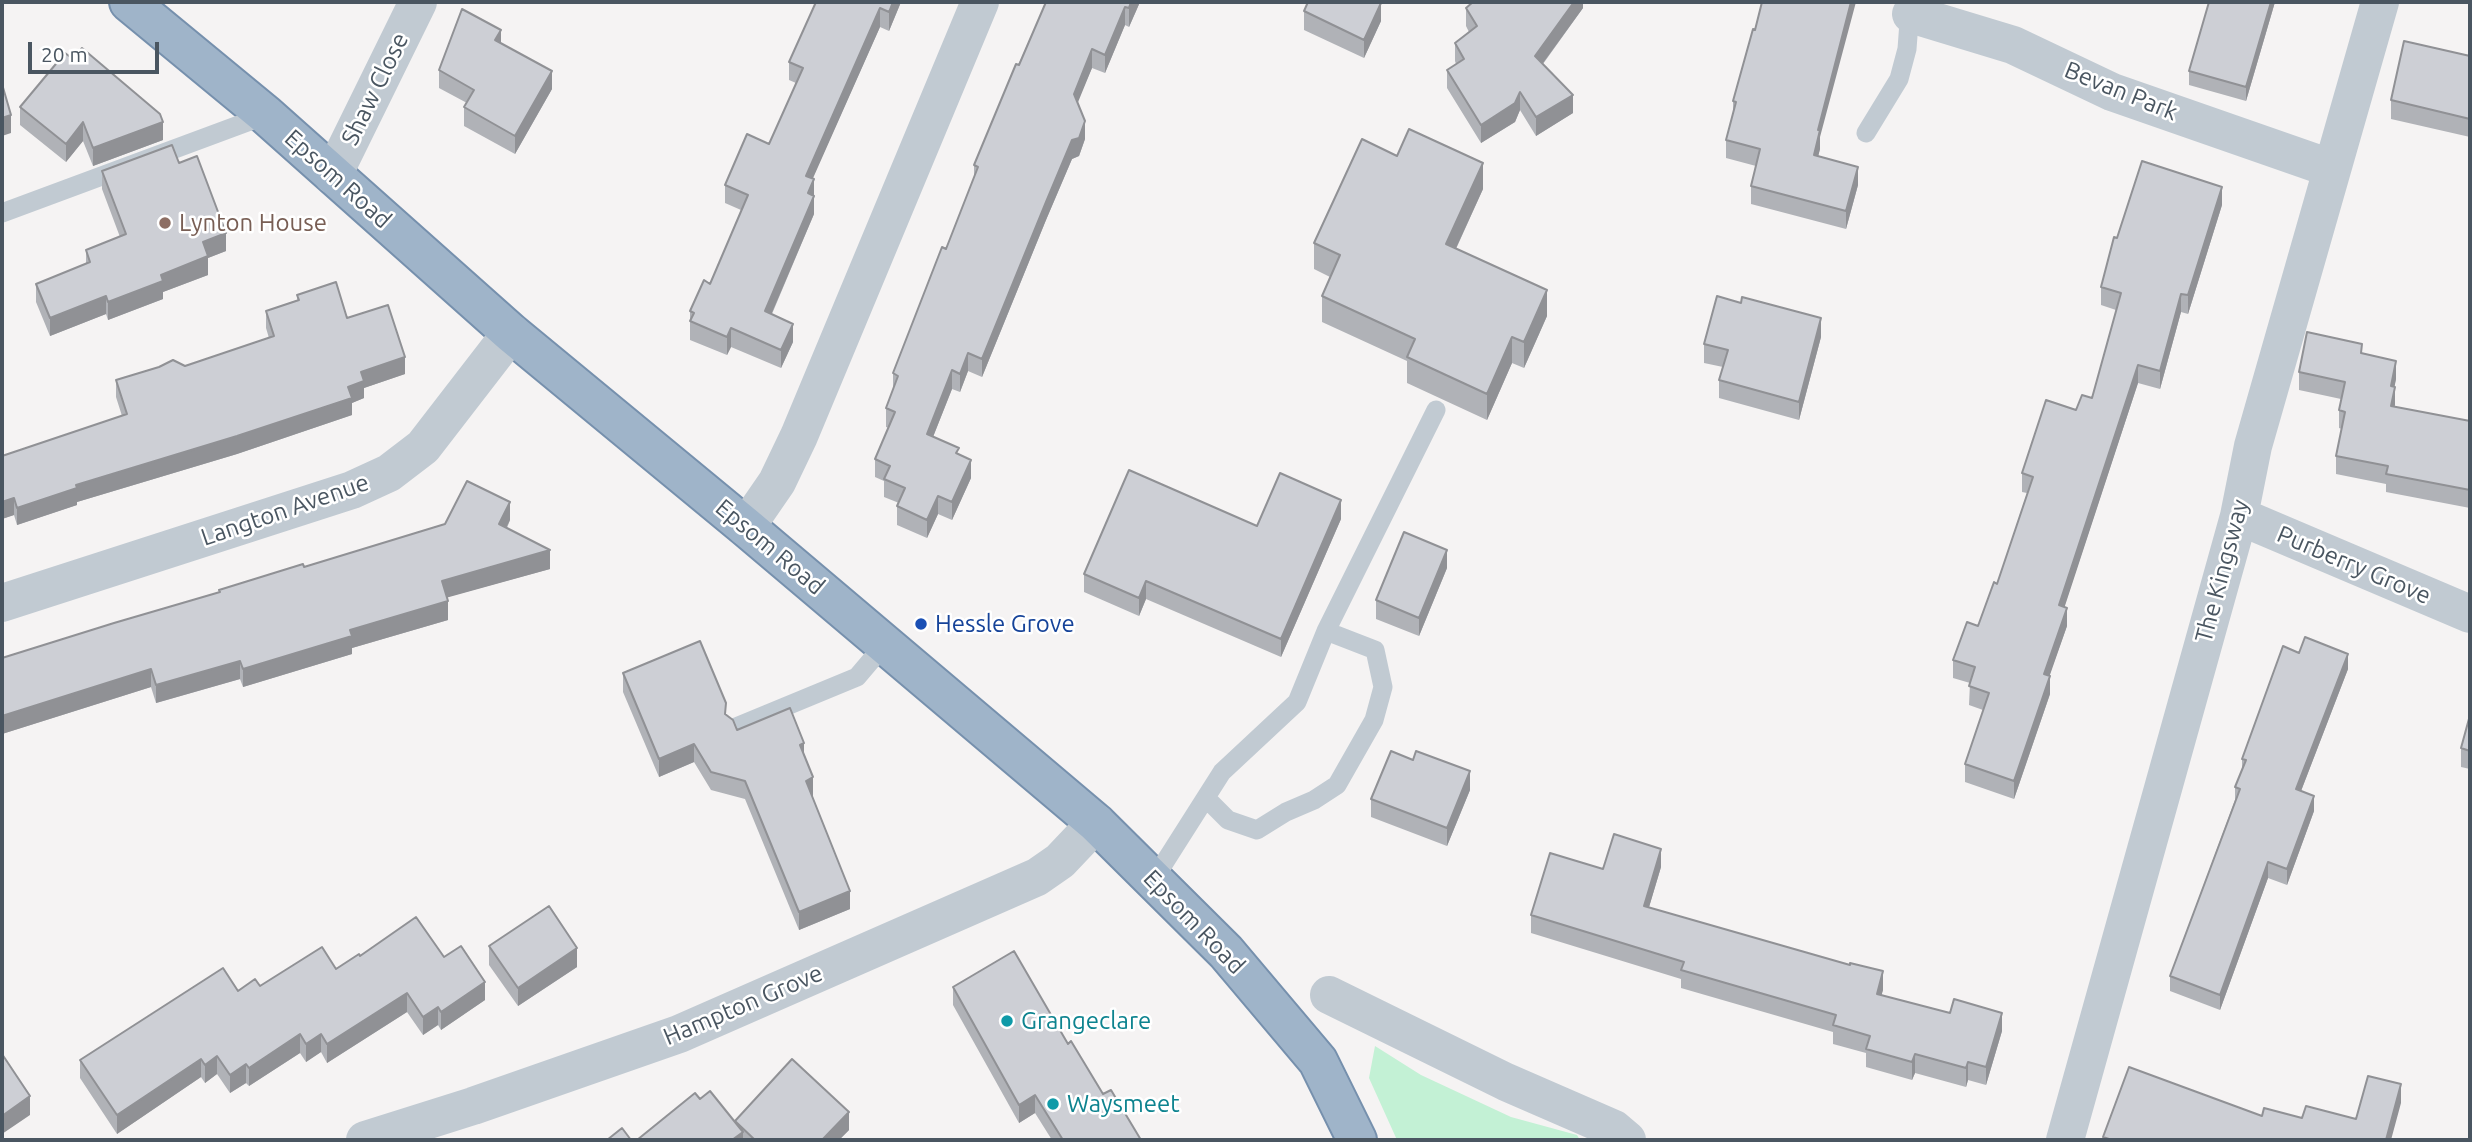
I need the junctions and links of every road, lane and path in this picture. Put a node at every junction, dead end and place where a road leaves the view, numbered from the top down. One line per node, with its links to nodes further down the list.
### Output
1 (129, 2): 6 (highway, Epsom Road)
2 (418, 2): 9 (street, Shaw Close)
3 (980, 2): 14 (street)
4 (2380, 2): 8 (street, The Kingsway)
5 (1910, 8): 7 (lane); 8 (street, Bevan Park)
6 (267, 115): 9 (highway, Epsom Road); 10 (lane)
7 (1866, 133)
8 (2330, 168): 13 (street, The Kingsway)
9 (333, 175): 11 (highway, Epsom Road)
10 (2, 213)
11 (511, 333): 14 (highway, Epsom Road); 15 (street, Langton Avenue)
12 (1436, 410): 17 (lane)
13 (2239, 516): 16 (street, Purberry Grove); 27 (street, The Kingsway)
14 (746, 527): 18 (highway, Epsom Road)
15 (2, 603)
16 (2470, 614)
17 (1326, 631): 20 (lane); 20 (lane)
18 (885, 644): 19 (lane); 21 (highway, Epsom Road)
19 (736, 727)
20 (1206, 798): 22 (lane)
21 (1096, 823): 22 (highway, Epsom Road); 24 (street, Hampton Grove)
22 (1154, 879): 25 (highway, Epsom Road)
23 (1329, 995): 26 (street)
24 (365, 1140)
25 (1357, 1140)
26 (1627, 1140)
27 (2065, 1140)

